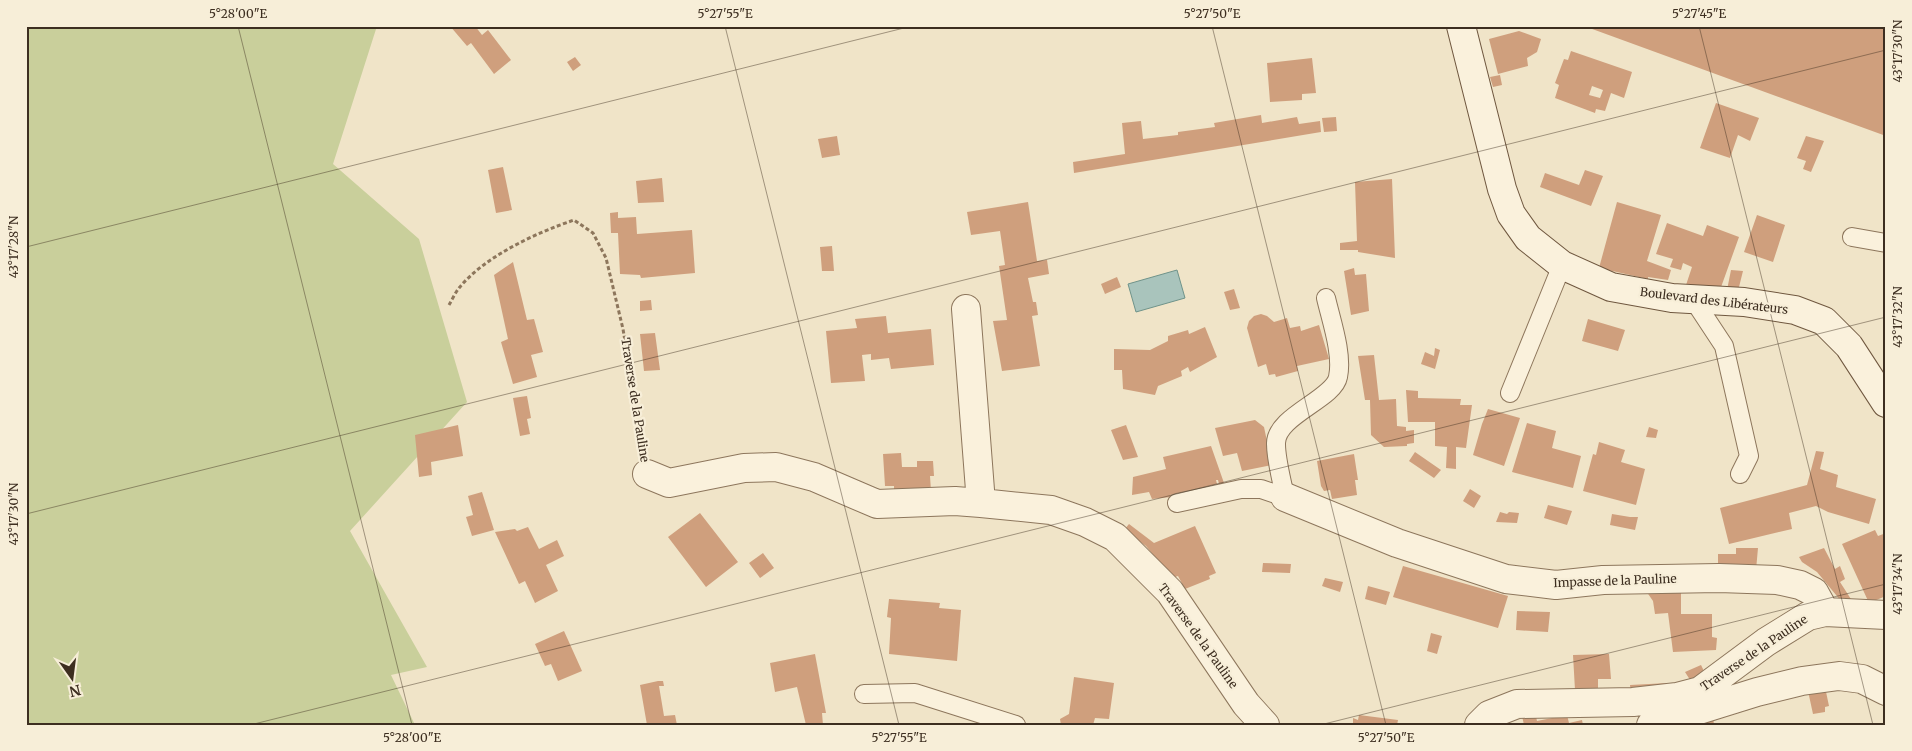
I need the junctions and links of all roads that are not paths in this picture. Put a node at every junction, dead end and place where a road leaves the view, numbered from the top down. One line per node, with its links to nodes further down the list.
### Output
1 (1461, 26): 4 (street, Boulevard des Libérateurs)
2 (1852, 237): 3 (lane)
3 (1886, 242)
4 (1562, 265): 6 (street, Boulevard des Libérateurs); 8 (lane)
5 (1326, 298): 12 (lane)
6 (1693, 299): 9 (street, Boulevard des Libérateurs); 11 (lane)
7 (966, 309): 13 (street)
8 (1510, 393)
9 (1886, 403)
10 (647, 474): 13 (street, Traverse de la Pauline)
11 (1740, 474)
12 (1285, 497): 14 (lane); 15 (street, Impasse de la Pauline)
13 (981, 503): 20 (street, Traverse de la Pauline)
14 (1177, 503)
15 (1825, 612): 16 (street); 21 (street, Traverse de la Pauline)
16 (1886, 615)
17 (1886, 691): 22 (street)
18 (864, 694): 19 (lane)
19 (1016, 725)
20 (1265, 725)
21 (1479, 725)
22 (1651, 725)

